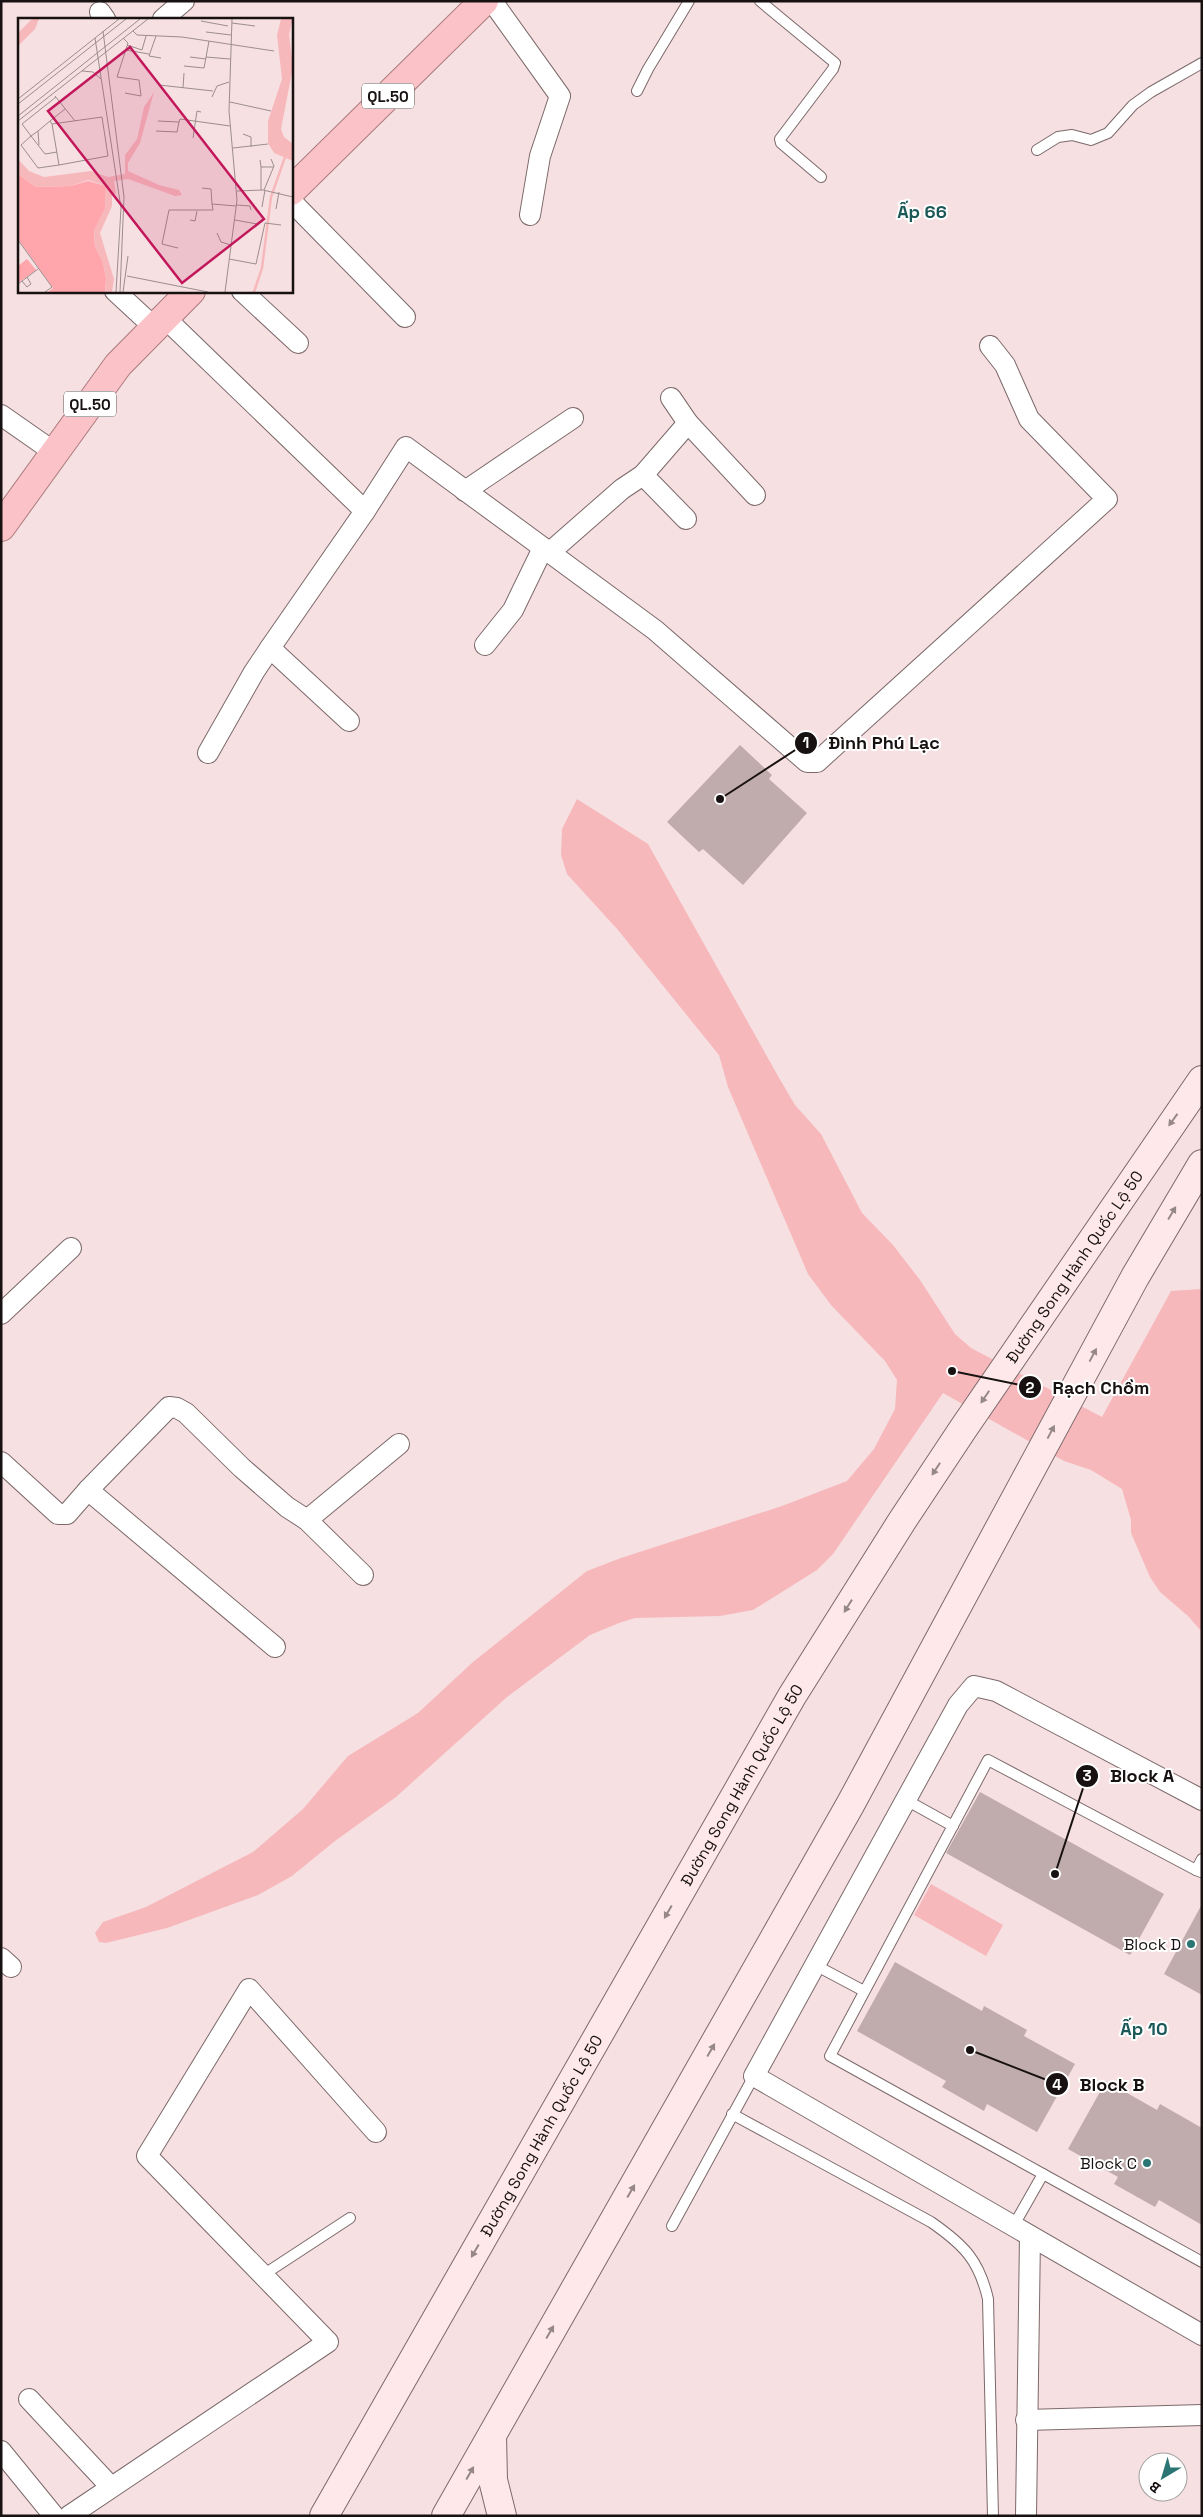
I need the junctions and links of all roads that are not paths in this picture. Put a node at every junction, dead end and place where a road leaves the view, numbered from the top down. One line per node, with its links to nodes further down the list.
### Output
1 (184, 1): 6 (street)
2 (484, 1): 11 (highway, QL.50)
3 (492, 1): 13 (street)
4 (689, 1): 8 (lane)
5 (760, 1): 10 (lane)
6 (164, 18)
7 (1202, 63): 9 (lane)
8 (637, 91)
9 (1037, 150)
10 (821, 177)
11 (292, 190)
12 (292, 202): 17 (street)
13 (530, 215)
14 (116, 292): 18 (street)
15 (190, 292): 18 (highway, QL.50)
16 (243, 292): 19 (street)
17 (405, 317)
18 (160, 323): 25 (highway, QL.50); 29 (street)
19 (298, 343)
20 (990, 346): 32 (street)
21 (671, 398): 24 (street)
22 (1, 415): 25 (street)
23 (573, 418): 27 (street)
24 (688, 424): 26 (street); 28 (street)
25 (54, 452): 31 (highway, QL.50)
26 (643, 474): 30 (street); 32 (street)
27 (466, 491): 29 (street); 32 (street)
28 (755, 496)
29 (365, 511): 34 (street)
30 (686, 519)
31 (1, 527)
32 (546, 550): 33 (street)
33 (484, 645)
34 (270, 648): 35 (street); 36 (street)
35 (350, 721)
36 (208, 753)
37 (1202, 1080): 70 (main road, Đường Song Hành Quốc Lộ 50, one-way to 70)
38 (1202, 1164): 67 (main road, one-way to 38)
39 (71, 1248): 40 (street)
40 (1, 1314)
41 (399, 1444): 44 (street)
42 (1, 1462): 43 (street)
43 (88, 1490): 44 (street); 46 (street)
44 (307, 1520): 45 (street)
45 (363, 1575)
46 (275, 1647)
47 (906, 1800): 48 (street); 49 (lane); 52 (street)
48 (1202, 1800)
49 (953, 1826): 51 (lane); 53 (lane)
50 (1202, 1859): 51 (lane)
51 (1199, 1871)
52 (815, 1965): 53 (lane); 54 (street)
53 (864, 1991): 57 (lane)
54 (754, 2076): 55 (lane); 60 (street)
55 (732, 2114): 59 (lane); 75 (lane)
56 (376, 2132): 62 (street)
57 (1043, 2174): 60 (lane); 61 (lane)
58 (350, 2218): 62 (lane)
59 (672, 2226)
60 (1022, 2231): 63 (street); 66 (street)
61 (1202, 2262)
62 (263, 2275): 69 (street)
63 (1202, 2335)
64 (29, 2399): 69 (street)
65 (1202, 2415): 66 (street)
66 (1026, 2420): 76 (street)
67 (492, 2434): 73 (main road, one-way to 67); 74 (main road)
68 (1, 2451): 71 (street)
69 (111, 2488): 72 (street)
70 (330, 2511)
71 (54, 2516)
72 (69, 2516)
73 (446, 2516)
74 (502, 2516)
75 (993, 2516)
76 (1026, 2516)

